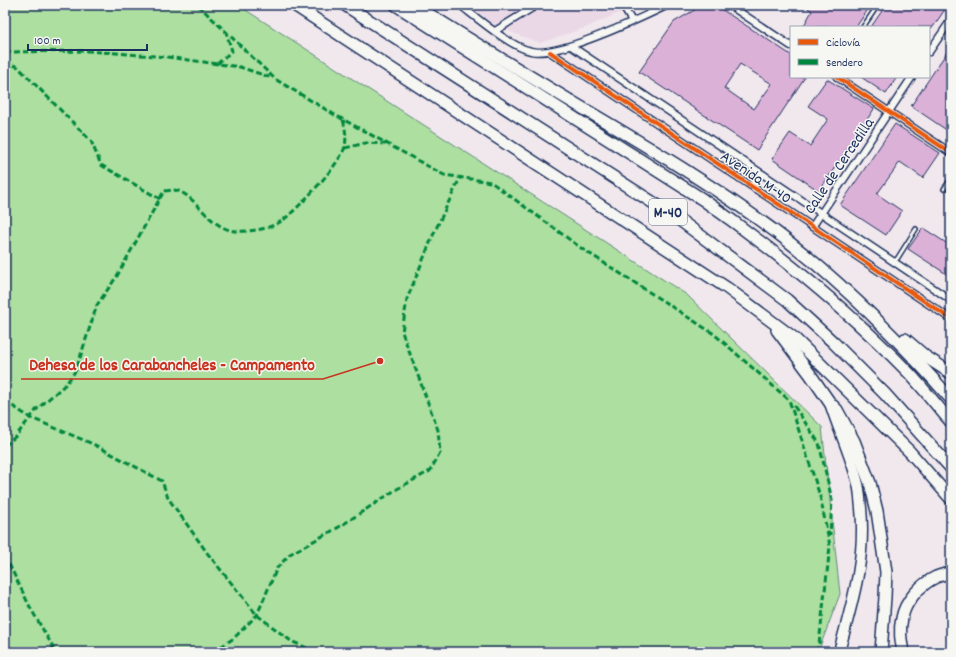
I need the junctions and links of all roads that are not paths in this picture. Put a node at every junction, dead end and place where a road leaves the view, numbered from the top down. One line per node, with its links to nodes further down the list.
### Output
1 (294, 5): 33 (highway)
2 (345, 5): 39 (highway, M-40)
3 (396, 5): 38 (highway, M-40)
4 (414, 5): 32 (highway)
5 (460, 5): 14 (street)
6 (538, 5): 14 (street)
7 (622, 5): 12 (street)
8 (668, 5): 12 (street)
9 (730, 5): 15 (street)
10 (878, 5): 13 (lane)
11 (951, 20): 17 (street)
12 (632, 21): 16 (street)
13 (864, 26)
14 (495, 31): 18 (street)
15 (790, 45)
16 (571, 46): 18 (street); 23 (street, Avenida M-40)
17 (930, 51)
18 (550, 52): 25 (street, Avenida M-40)
19 (838, 78): 21 (street)
20 (911, 78): 21 (street, Calle de Cercedilla)
21 (889, 112): 22 (street); 27 (street, Calle de Cercedilla)
22 (951, 153)
23 (764, 175): 25 (street); 27 (street, Avenida M-40)
24 (951, 179): 26 (lane)
25 (755, 189): 28 (street, Avenida M-40)
26 (944, 189)
27 (821, 213): 28 (street, Calle de Cercedilla); 30 (street, Avenida M-40)
28 (812, 227): 34 (street, Avenida M-40)
29 (916, 229): 30 (lane)
30 (893, 261): 31 (street, Avenida M-40)
31 (951, 300)
32 (872, 315): 35 (highway); 36 (highway)
33 (767, 319): 37 (highway); 40 (highway)
34 (951, 320)
35 (951, 373)
36 (951, 399)
37 (830, 403): 42 (highway); 43 (highway)
38 (951, 422)
39 (951, 468)
40 (951, 498)
41 (951, 572): 44 (highway)
42 (839, 652)
43 (881, 652)
44 (903, 652)

